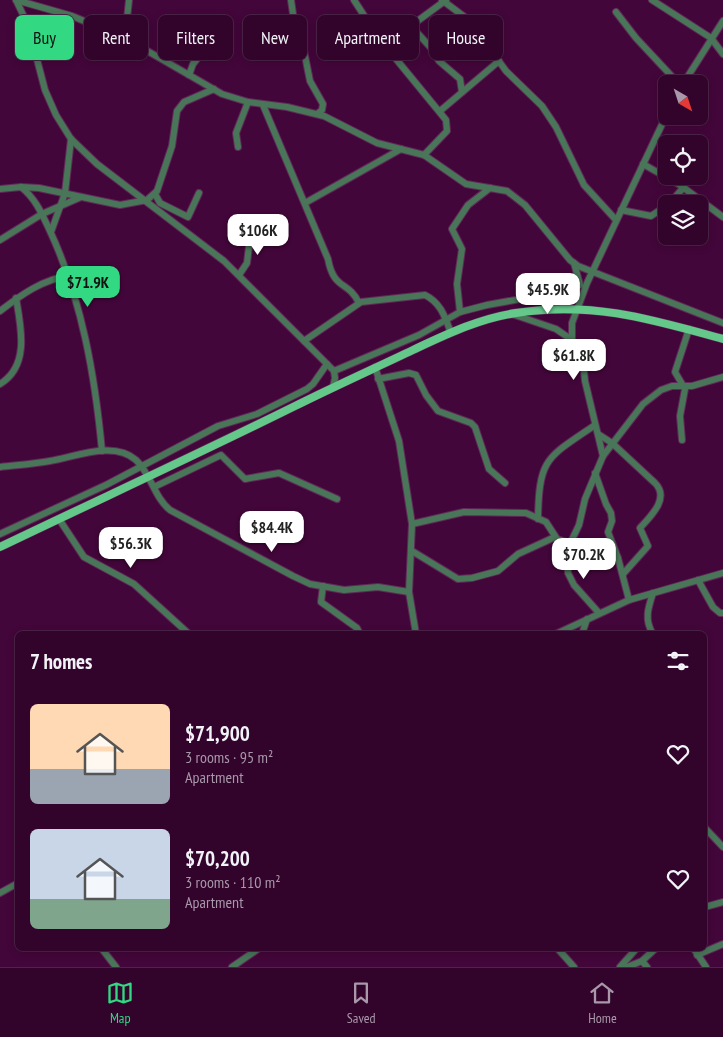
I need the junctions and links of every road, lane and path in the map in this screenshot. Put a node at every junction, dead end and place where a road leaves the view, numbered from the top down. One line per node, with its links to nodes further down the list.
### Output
1 (15, 0): 11 (street); 30 (street)
2 (129, 0): 8 (street)
3 (291, 0): 28 (street)
4 (354, 0): 9 (street)
5 (444, 0): 10 (street); 19 (street)
6 (652, 0): 14 (street)
7 (616, 12): 21 (street)
8 (127, 15)
9 (364, 15)
10 (419, 20)
11 (84, 21)
12 (723, 21): 14 (street)
13 (419, 35): 24 (street)
14 (711, 38): 16 (street); 22 (street)
15 (148, 51): 20 (street)
16 (723, 54)
17 (196, 60): 20 (street)
18 (398, 60): 27 (street)
19 (499, 61): 24 (street); 51 (street)
20 (189, 75): 23 (street)
21 (671, 75)
22 (688, 75)
23 (214, 89): 25 (street); 41 (street)
24 (462, 92): 27 (street)
25 (248, 102): 26 (street); 31 (street)
26 (263, 105): 28 (street); 45 (street)
27 (440, 111): 33 (street)
28 (317, 114): 32 (street)
29 (662, 125): 34 (street)
30 (71, 139): 40 (street); 44 (street)
31 (238, 147)
32 (401, 149): 33 (street); 45 (street)
33 (424, 155): 37 (street)
34 (643, 164): 36 (street); 47 (street)
35 (21, 186): 38 (street); 40 (street); 49 (street)
36 (684, 187): 42 (street); 50 (street)
37 (491, 188): 55 (street); 65 (street)
38 (0, 189)
39 (199, 193): 41 (street)
40 (64, 194): 43 (street); 46 (street)
41 (155, 194): 44 (street)
42 (677, 195)
43 (82, 196): 44 (street); 46 (street)
44 (147, 200): 57 (street)
45 (305, 203): 62 (street)
46 (61, 205): 49 (street); 53 (street)
47 (621, 210): 48 (street); 51 (street)
48 (658, 211)
49 (42, 214): 53 (street); 54 (street)
50 (723, 217)
51 (616, 220): 56 (street)
52 (261, 224): 57 (street)
53 (51, 233): 58 (street)
54 (0, 240)
55 (574, 263): 56 (street); 59 (street)
56 (592, 271): 60 (street); 68 (street)
57 (239, 275): 73 (street)
58 (69, 276): 61 (street); 86 (street)
59 (579, 284): 60 (street); 65 (street)
60 (584, 292): 63 (street)
61 (16, 298): 64 (street); 79 (street)
62 (358, 303): 67 (street); 73 (street)
63 (577, 309): 66 (main road); 69 (main road); 72 (street)
64 (0, 311)
65 (460, 312): 67 (street)
66 (511, 314): 70 (main road); 72 (street)
67 (446, 319): 70 (street); 76 (street)
68 (723, 323)
69 (688, 329): 71 (main road); 80 (street)
70 (451, 333): 75 (main road)
71 (723, 339)
72 (572, 340): 82 (street)
73 (304, 341): 74 (street)
74 (327, 364): 76 (street); 89 (street)
75 (375, 367): 78 (street); 81 (main road)
76 (334, 371): 81 (street)
77 (723, 377): 80 (street)
78 (378, 379): 92 (street); 97 (street)
79 (0, 384)
80 (684, 386): 84 (street); 85 (street)
81 (333, 387): 91 (main road)
82 (596, 426): 83 (street); 96 (street)
83 (598, 434): 85 (street); 87 (street)
84 (682, 440)
85 (612, 443): 87 (street); 105 (street)
86 (102, 451): 88 (street); 89 (street)
87 (602, 456): 90 (street)
88 (0, 467)
89 (141, 467): 91 (street); 98 (street)
90 (595, 472): 100 (street); 103 (street)
91 (148, 476): 93 (street); 95 (main road)
92 (505, 482)
93 (154, 487): 94 (street); 107 (street)
94 (337, 499)
95 (59, 519): 101 (main road); 115 (street)
96 (538, 519): 97 (street); 99 (street)
97 (412, 524): 102 (street)
98 (0, 534)
99 (555, 537): 100 (street); 102 (street)
100 (569, 544): 103 (street); 111 (street)
101 (0, 547)
102 (412, 551): 108 (street)
103 (618, 558): 105 (street)
104 (723, 573): 106 (street)
105 (623, 574): 110 (street)
106 (698, 580): 109 (street); 112 (street)
107 (323, 586): 108 (street); 116 (street)
108 (409, 592): 117 (street)
109 (653, 592): 110 (street); 114 (street)
110 (629, 600): 111 (street)
111 (599, 613): 113 (street)
112 (723, 613)
113 (587, 619): 118 (street); 119 (street)
114 (648, 626): 120 (street); 121 (street)
115 (186, 631)
116 (359, 631)
117 (416, 631)
118 (570, 631)
119 (583, 631)
120 (646, 631)
121 (651, 631)
122 (707, 830): 123 (street)
123 (723, 847)
124 (15, 885): 125 (street)
125 (0, 893)
126 (723, 902): 127 (street)
127 (707, 906)
128 (723, 944): 129 (street)
129 (707, 949)
130 (104, 951): 138 (street)
131 (255, 951): 139 (street)
132 (560, 951): 140 (street)
133 (635, 951): 141 (street)
134 (638, 951): 137 (street)
135 (653, 951): 137 (street)
136 (695, 952): 144 (street)
137 (644, 959): 142 (street); 143 (street)
138 (116, 967)
139 (232, 967)
140 (574, 967)
141 (620, 967)
142 (627, 967)
143 (647, 967)
144 (706, 967)

